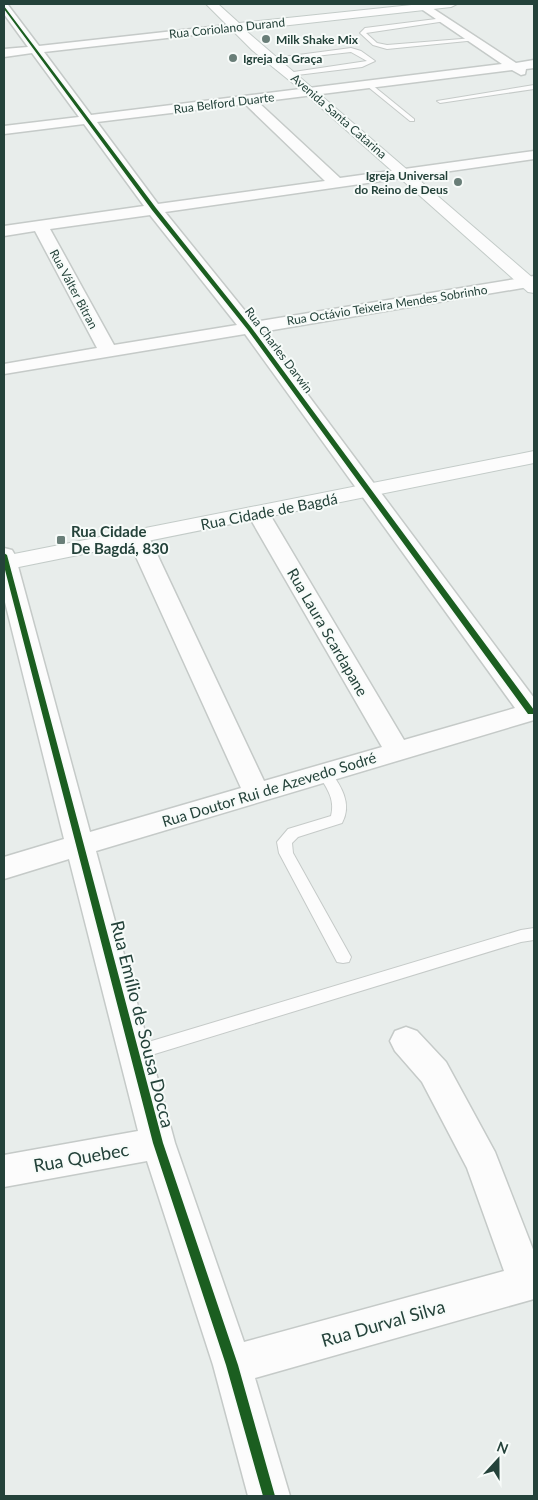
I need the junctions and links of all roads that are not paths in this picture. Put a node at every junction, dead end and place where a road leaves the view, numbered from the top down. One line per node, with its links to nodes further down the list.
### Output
1 (212, 4): 6 (street, Avenida Santa Catarina)
2 (451, 4): 3 (street, Rua Coriolano Durand)
3 (422, 5): 5 (street); 6 (street, Rua Coriolano Durand)
4 (4, 7): 8 (street, Rua Charles Darwin)
5 (444, 20): 7 (street); 7 (lane)
6 (237, 27): 8 (street, Rua Coriolano Durand); 10 (street, Avenida Santa Catarina)
7 (474, 40): 12 (street)
8 (36, 50): 9 (street, Rua Coriolano Durand); 20 (street, Rua Charles Darwin)
9 (4, 53)
10 (271, 58): 13 (street, Avenida Santa Catarina); 13 (lane)
11 (534, 64): 12 (street, Rua Belford Duarte)
12 (515, 67): 14 (street); 15 (street, Rua Belford Duarte)
13 (289, 74): 17 (street, Avenida Santa Catarina)
14 (534, 80)
15 (369, 85): 17 (street, Rua Belford Duarte); 21 (lane)
16 (534, 87): 19 (lane)
17 (311, 92): 18 (street, Rua Belford Duarte); 24 (street, Avenida Santa Catarina)
18 (248, 100): 20 (street, Rua Belford Duarte); 25 (street)
19 (440, 101)
20 (89, 119): 22 (street, Rua Belford Duarte); 26 (street, Rua Charles Darwin)
21 (412, 120)
22 (4, 130)
23 (534, 155): 24 (street)
24 (403, 173): 25 (street); 29 (street, Avenida Santa Catarina)
25 (336, 183): 26 (street)
26 (154, 209): 27 (street); 30 (street, Rua Charles Darwin)
27 (40, 226): 28 (street); 31 (street, Rua Válter Bitran)
28 (4, 231)
29 (532, 283): 30 (street, Rua Octávio Teixeira Mendes Sobrinho)
30 (249, 328): 31 (street, Rua Octávio Teixeira Mendes Sobrinho); 34 (street, Rua Charles Darwin)
31 (108, 351): 32 (street, Rua Octávio Teixeira Mendes Sobrinho)
32 (4, 369)
33 (534, 457): 34 (street, Rua Cidade de Bagdá)
34 (370, 490): 35 (street, Rua Cidade de Bagdá); 38 (street, Rua Charles Darwin)
35 (258, 513): 36 (street, Rua Cidade de Bagdá); 39 (street, Rua Laura Scardapane)
36 (138, 537): 37 (street, Rua Cidade de Bagdá); 41 (street)
37 (5, 560): 42 (street, Rua Emílio de Sousa Docca)
38 (533, 711): 39 (street, Rua Doutor Rui de Azevedo Sodré)
39 (397, 750): 40 (street, Rua Doutor Rui de Azevedo Sodré)
40 (324, 772): 41 (street, Rua Doutor Rui de Azevedo Sodré); 45 (lane)
41 (256, 792): 42 (street, Rua Doutor Rui de Azevedo Sodré)
42 (82, 845): 43 (street, Rua Doutor Rui de Azevedo Sodré); 47 (street, Rua Emílio de Sousa Docca)
43 (4, 868)
44 (534, 934): 47 (lane)
45 (343, 957)
46 (406, 1041): 50 (street)
47 (135, 1053): 48 (street, Rua Emílio de Sousa Docca)
48 (158, 1143): 49 (street, Rua Quebec); 51 (street, Rua Emílio de Sousa Docca)
49 (4, 1171)
50 (531, 1282): 51 (street, Rua Durval Silva)
51 (232, 1365): 52 (street, Rua Emílio de Sousa Docca)
52 (269, 1496)

